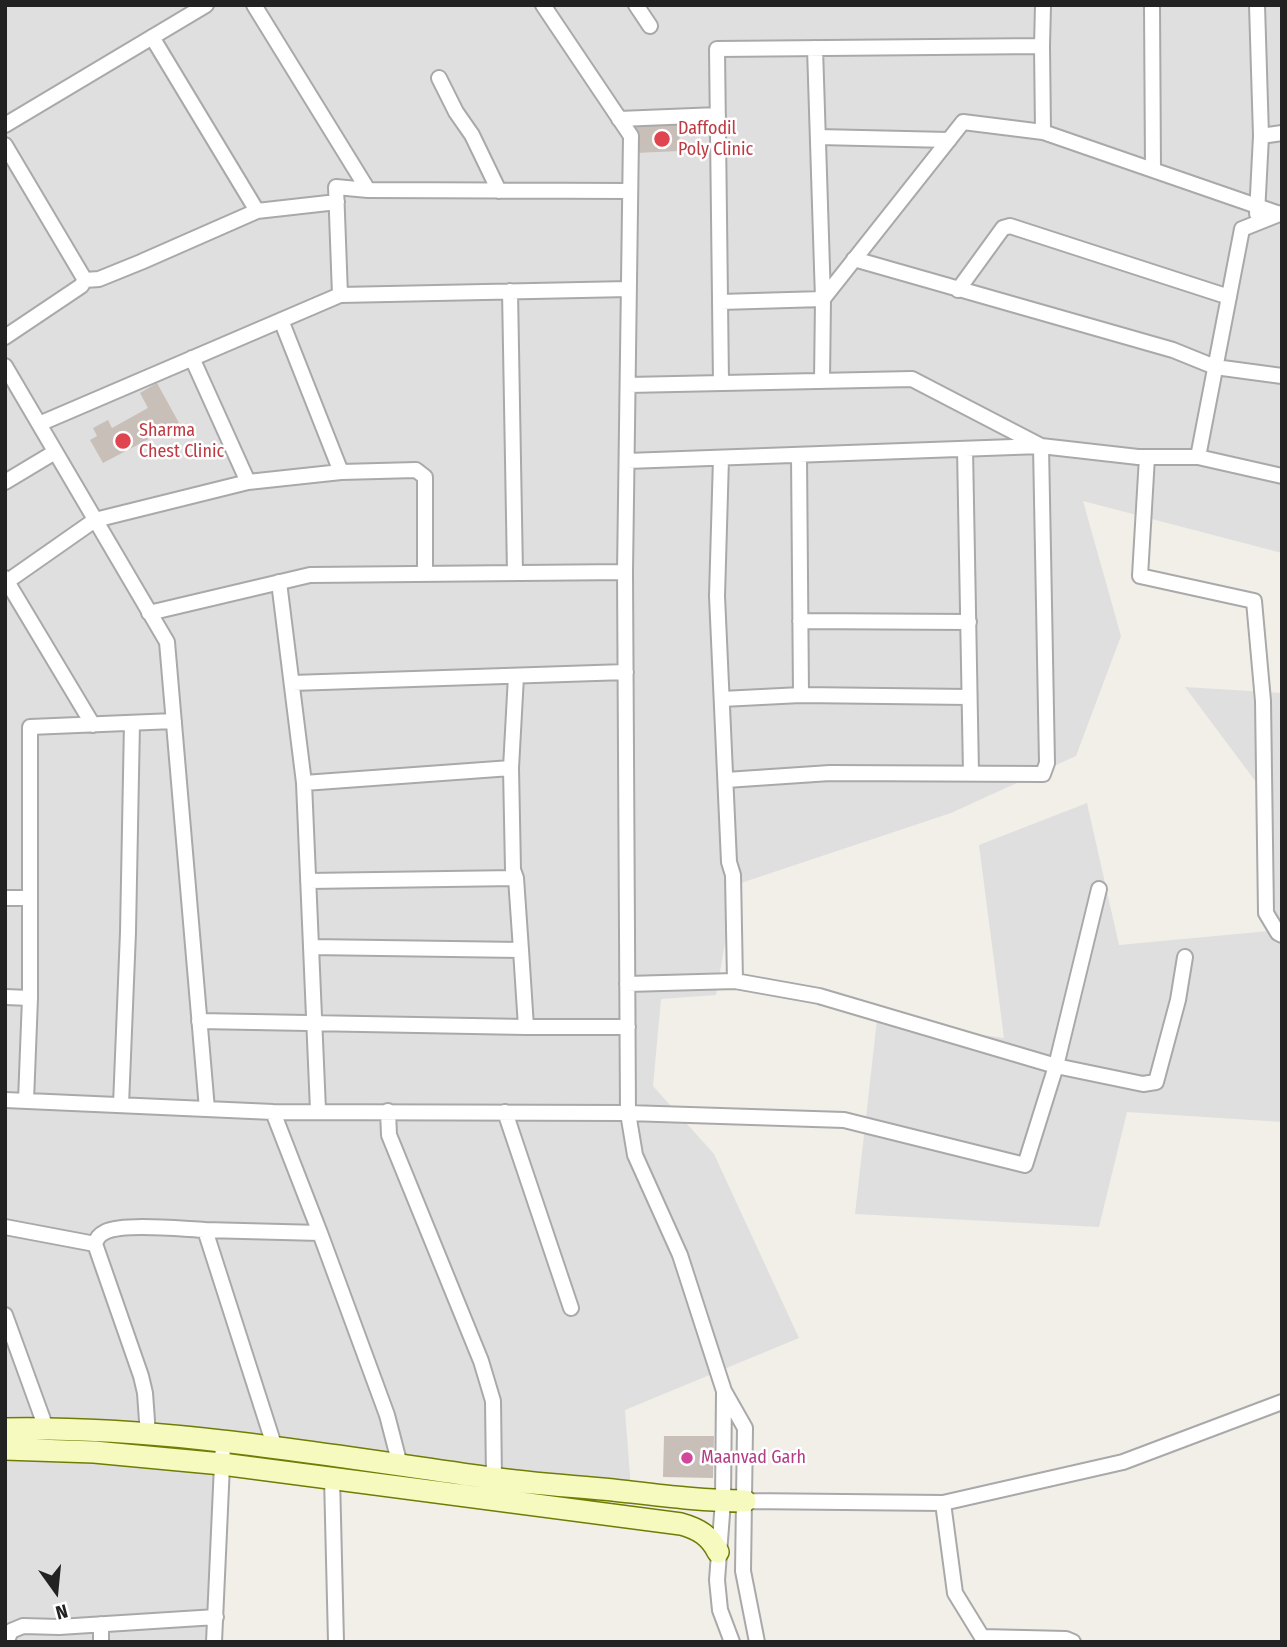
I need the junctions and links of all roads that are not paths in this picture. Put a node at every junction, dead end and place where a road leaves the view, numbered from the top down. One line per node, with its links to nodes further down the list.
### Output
1 (206, 5): 9 (street)
2 (543, 5): 14 (street)
3 (636, 5): 8 (street)
4 (1043, 5): 10 (street)
5 (1152, 5): 22 (street)
6 (1256, 5): 18 (street)
7 (260, 7): 23 (street)
8 (650, 26)
9 (152, 37): 15 (street); 28 (street)
10 (1042, 46): 11 (street); 16 (street)
11 (815, 47): 13 (street); 19 (street)
12 (439, 78): 24 (street)
13 (718, 115): 14 (street); 39 (street)
14 (619, 119): 25 (street)
15 (5, 125)
16 (1043, 132): 20 (street); 22 (street)
17 (1282, 133): 18 (street)
18 (1261, 136): 27 (street)
19 (818, 137): 20 (street); 38 (street)
20 (949, 140): 31 (street)
21 (5, 145): 32 (street)
22 (1153, 170): 27 (street)
23 (368, 190): 24 (street); 26 (street)
24 (499, 191): 25 (street)
25 (630, 191): 33 (street)
26 (337, 202): 28 (street); 36 (street)
27 (1256, 205): 29 (street); 30 (street)
28 (257, 211): 32 (street)
29 (1281, 213): 30 (street)
30 (1257, 223): 37 (street)
31 (855, 259): 34 (street); 38 (street)
32 (85, 280): 41 (street)
33 (629, 289): 35 (street); 48 (street)
34 (958, 290): 37 (street); 43 (street)
35 (510, 291): 36 (street); 64 (street)
36 (340, 295): 40 (street)
37 (1229, 297): 43 (street)
38 (823, 299): 39 (street); 46 (street)
39 (720, 302): 47 (street)
40 (281, 320): 42 (street); 58 (street)
41 (5, 337)
42 (192, 359): 49 (street); 61 (street)
43 (1215, 367): 45 (street); 55 (street)
44 (7, 373): 49 (street)
45 (1282, 376)
46 (822, 381): 47 (street); 50 (street)
47 (721, 383): 48 (street)
48 (628, 385): 57 (street)
49 (39, 424): 52 (street)
50 (1041, 446): 51 (street); 54 (street); 81 (street)
51 (965, 449): 53 (street); 70 (street)
52 (55, 452): 60 (street); 62 (street)
53 (799, 455): 56 (street); 69 (street)
54 (1147, 457): 55 (street); 89 (street)
55 (1198, 457): 59 (street)
56 (721, 458): 57 (street); 76 (street)
57 (627, 461): 63 (street)
58 (341, 472): 61 (street); 65 (street)
59 (1282, 476)
60 (5, 482)
61 (248, 482): 62 (street)
62 (95, 520): 66 (street); 68 (street)
63 (625, 572): 64 (street); 71 (street)
64 (515, 573): 65 (street)
65 (425, 574): 67 (street)
66 (6, 581): 79 (street)
67 (279, 582): 68 (street); 73 (street)
68 (149, 613): 77 (street)
69 (800, 621): 70 (street); 74 (street)
70 (969, 622): 75 (street)
71 (626, 672): 72 (street); 94 (street)
72 (516, 676): 73 (street); 80 (street)
73 (292, 683): 83 (street)
74 (801, 695): 75 (street); 76 (street)
75 (969, 697): 81 (street)
76 (722, 699): 82 (street)
77 (174, 721): 78 (street); 97 (street)
78 (132, 723): 79 (street); 104 (street)
79 (93, 725): 88 (street)
80 (511, 768): 83 (street); 84 (street)
81 (971, 773): 82 (street)
82 (726, 779): 93 (street)
83 (304, 783): 85 (street)
84 (516, 878): 85 (street); 91 (street)
85 (308, 881): 90 (street)
86 (1099, 889): 101 (street)
87 (5, 898): 88 (street)
88 (30, 898): 96 (street)
89 (1282, 935)
90 (311, 947): 91 (street); 98 (street)
91 (521, 950): 99 (street)
92 (1185, 957): 101 (street)
93 (735, 981): 94 (street); 101 (street)
94 (627, 984): 100 (street)
95 (5, 997): 96 (street)
96 (30, 998): 103 (street)
97 (200, 1021): 98 (street); 105 (street)
98 (314, 1025): 99 (street); 106 (street)
99 (526, 1027): 100 (street)
100 (628, 1027): 110 (street)
101 (1056, 1066): 110 (street)
102 (5, 1100): 103 (street)
103 (26, 1101): 104 (street)
104 (121, 1105): 105 (street)
105 (207, 1109): 108 (street)
106 (318, 1110): 107 (street); 108 (street)
107 (388, 1111): 109 (street); 127 (street)
108 (273, 1112): 113 (street)
109 (505, 1112): 110 (street); 115 (street)
110 (628, 1113): 117 (street)
111 (5, 1227): 114 (street)
112 (205, 1230): 113 (street); 114 (street); 122 (street)
113 (320, 1233): 125 (street)
114 (95, 1244): 121 (street)
115 (570, 1308)
116 (5, 1315): 119 (street)
117 (724, 1391): 128 (street); 129 (street)
118 (1282, 1402): 130 (street)
119 (46, 1428): 120 (street); 121 (street)
120 (5, 1429)
121 (148, 1435): 124 (street)
122 (275, 1448): 124 (street); 125 (street)
123 (5, 1449): 124 (street)
124 (222, 1453): 126 (street); 132 (street)
125 (400, 1465): 127 (street)
126 (332, 1477): 131 (street); 137 (street)
127 (494, 1479): 128 (street)
128 (723, 1501): 129 (street); 131 (street)
129 (745, 1501): 130 (street); 139 (street)
130 (943, 1503): 140 (street)
131 (718, 1552): 138 (street)
132 (216, 1617): 133 (street); 136 (street)
133 (101, 1625): 134 (street); 135 (street)
134 (5, 1642)
135 (101, 1642)
136 (214, 1642)
137 (336, 1642)
138 (732, 1642)
139 (757, 1642)
140 (1073, 1642)

